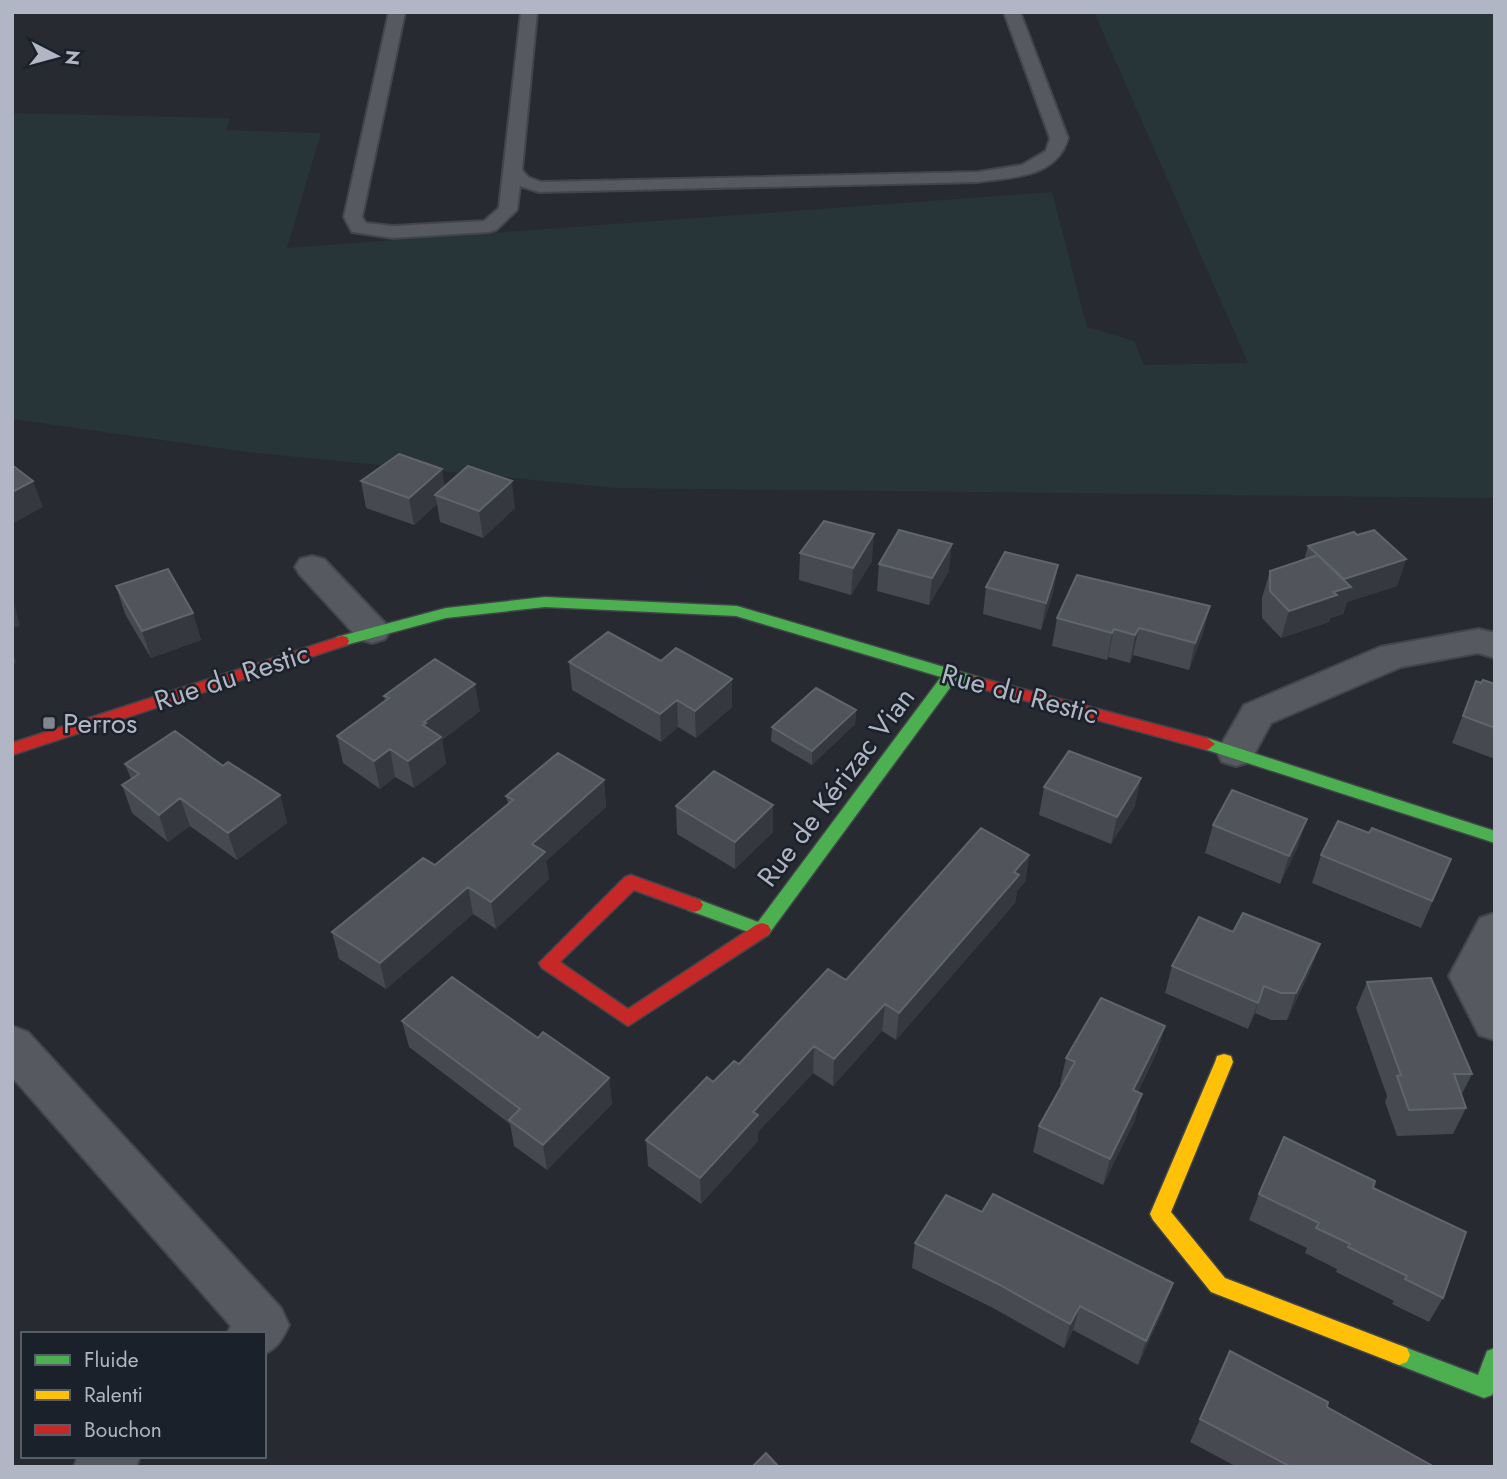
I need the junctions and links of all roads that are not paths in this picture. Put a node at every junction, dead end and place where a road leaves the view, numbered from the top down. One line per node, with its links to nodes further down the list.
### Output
1 (397, 12): 4 (lane)
2 (528, 12): 4 (lane)
3 (1012, 12): 4 (lane)
4 (513, 171)
5 (313, 567): 6 (street)
6 (372, 631): 8 (street, Rue du Restic); 9 (street, Rue du Restic)
7 (1495, 646): 10 (street)
8 (951, 675): 10 (street, Rue du Restic); 12 (street, Rue de Kérizac Vian)
9 (12, 749)
10 (1236, 752): 11 (street, Rue du Restic)
11 (1495, 837)
12 (762, 930): 12 (street, Rue de Kérizac Vian)
13 (1495, 930): 14 (street)
14 (1495, 1022)
15 (12, 1045): 17 (street)
16 (1224, 1062): 18 (street)
17 (255, 1332)
18 (1495, 1358)

